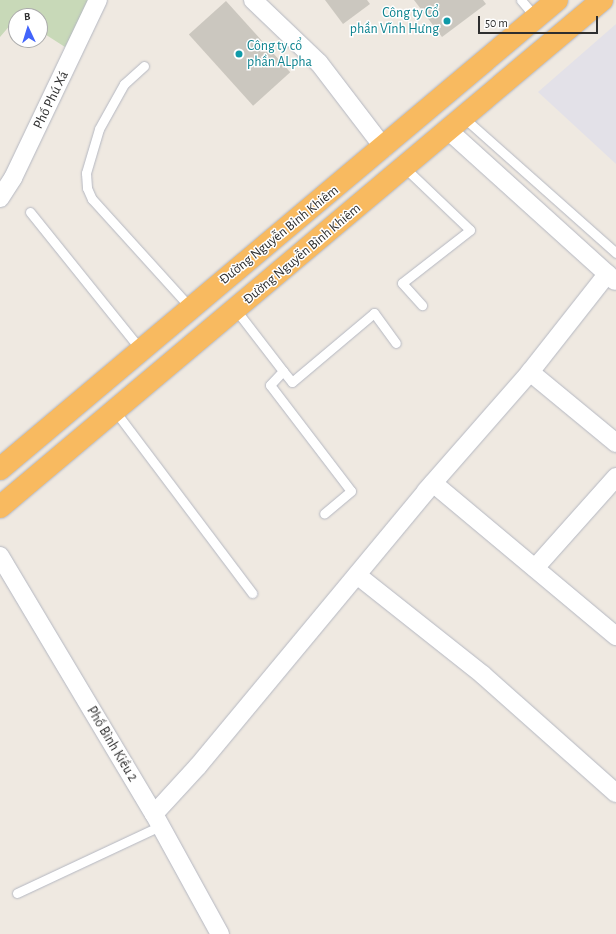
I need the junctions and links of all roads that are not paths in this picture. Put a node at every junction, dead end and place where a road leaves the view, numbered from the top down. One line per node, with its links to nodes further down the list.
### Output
1 (98, 0): 11 (street, Phố Phú Xá)
2 (252, 0): 9 (street)
3 (521, 0): 6 (lane)
4 (557, 0): 6 (highway, Đường Nguyễn Bỉnh Khiêm)
5 (602, 0): 8 (highway, Đường Nguyễn Bình Khiêm)
6 (536, 18): 9 (highway, Đường Nguyễn Bỉnh Khiêm)
7 (144, 66): 16 (lane)
8 (455, 123): 10 (highway, Đường Nguyễn Bình Khiêm); 13 (lane); 14 (street)
9 (384, 148): 10 (highway); 16 (highway, Đường Nguyễn Bỉnh Khiêm)
10 (404, 167): 15 (lane); 17 (highway, Đường Nguyễn Bình Khiêm)
11 (0, 198)
12 (30, 212): 19 (lane)
13 (616, 253)
14 (611, 277): 21 (street)
15 (422, 305)
16 (190, 307): 19 (highway, Đường Nguyễn Bỉnh Khiêm)
17 (236, 310): 20 (lane); 22 (highway, Đường Nguyễn Bình Khiêm)
18 (396, 343): 20 (lane)
19 (140, 350): 24 (highway, Đường Nguyễn Bỉnh Khiêm)
20 (283, 371): 28 (lane)
21 (530, 372): 23 (street); 26 (street)
22 (115, 411): 27 (highway, Đường Nguyễn Bình Khiêm); 32 (lane)
23 (616, 442)
24 (0, 468)
25 (616, 477): 30 (street)
26 (433, 483): 30 (street); 31 (street)
27 (0, 507)
28 (324, 514)
29 (0, 556): 35 (street, Phố Bình Kiều 2)
30 (535, 568): 33 (street)
31 (357, 575): 34 (street); 35 (street)
32 (252, 593)
33 (616, 636)
34 (616, 793)
35 (157, 820): 36 (lane); 37 (street, Phố Bình Kiều 2)
36 (16, 893)
37 (220, 934)

